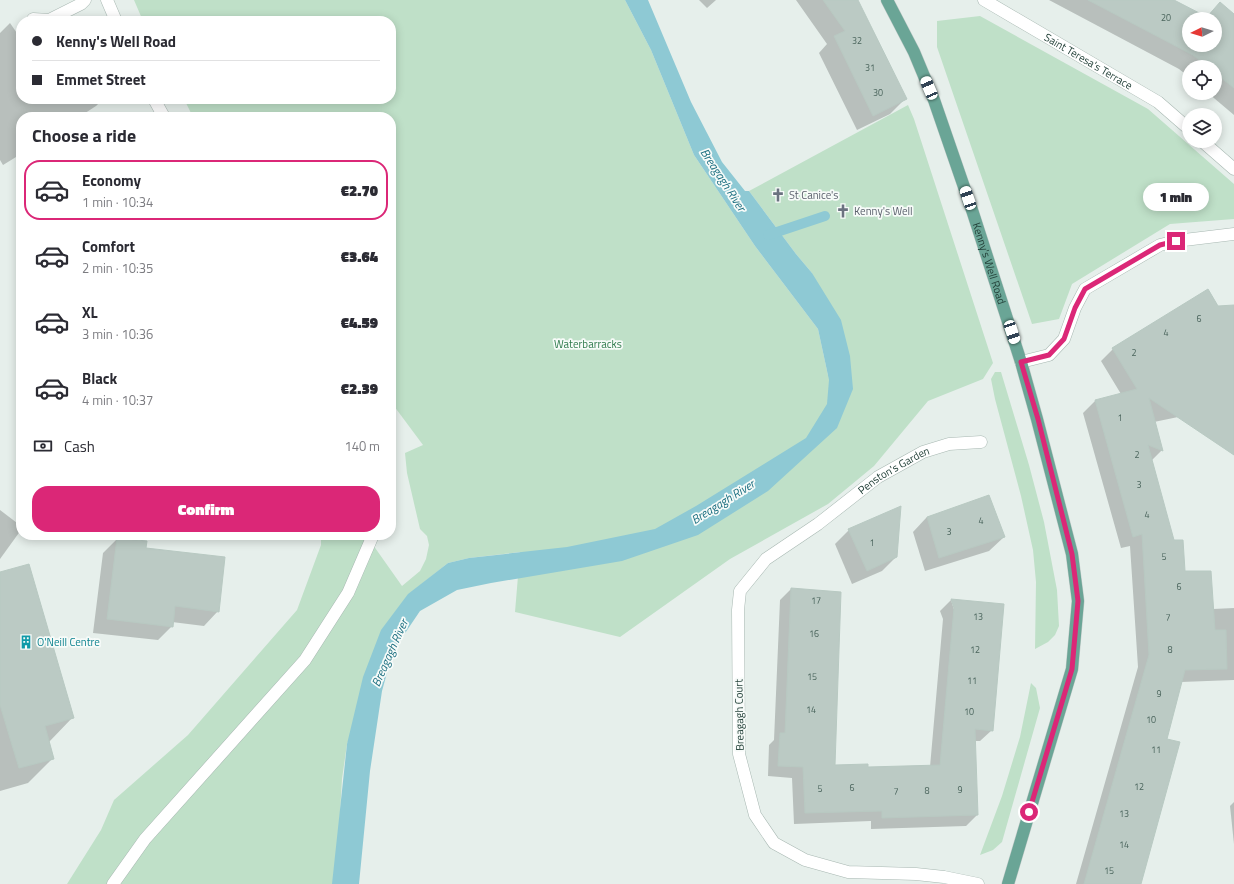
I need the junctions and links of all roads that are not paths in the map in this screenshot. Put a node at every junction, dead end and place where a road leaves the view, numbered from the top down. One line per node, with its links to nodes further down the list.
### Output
1 (84, 0): 5 (street)
2 (107, 0): 6 (street)
3 (887, 0): 11 (main road, Kenny's Well Road)
4 (984, 0): 7 (street, Saint Teresa's Terrace)
5 (57, 16)
6 (114, 16)
7 (1182, 123)
8 (1210, 148): 9 (street)
9 (1234, 169)
10 (1234, 234): 11 (street)
11 (1021, 362): 17 (main road, Kenny's Well Road)
12 (981, 442): 13 (street, Penston's Garden)
13 (818, 524): 16 (street, Breagagh Court)
14 (371, 540): 15 (street)
15 (113, 884)
16 (978, 884)
17 (1008, 884)

